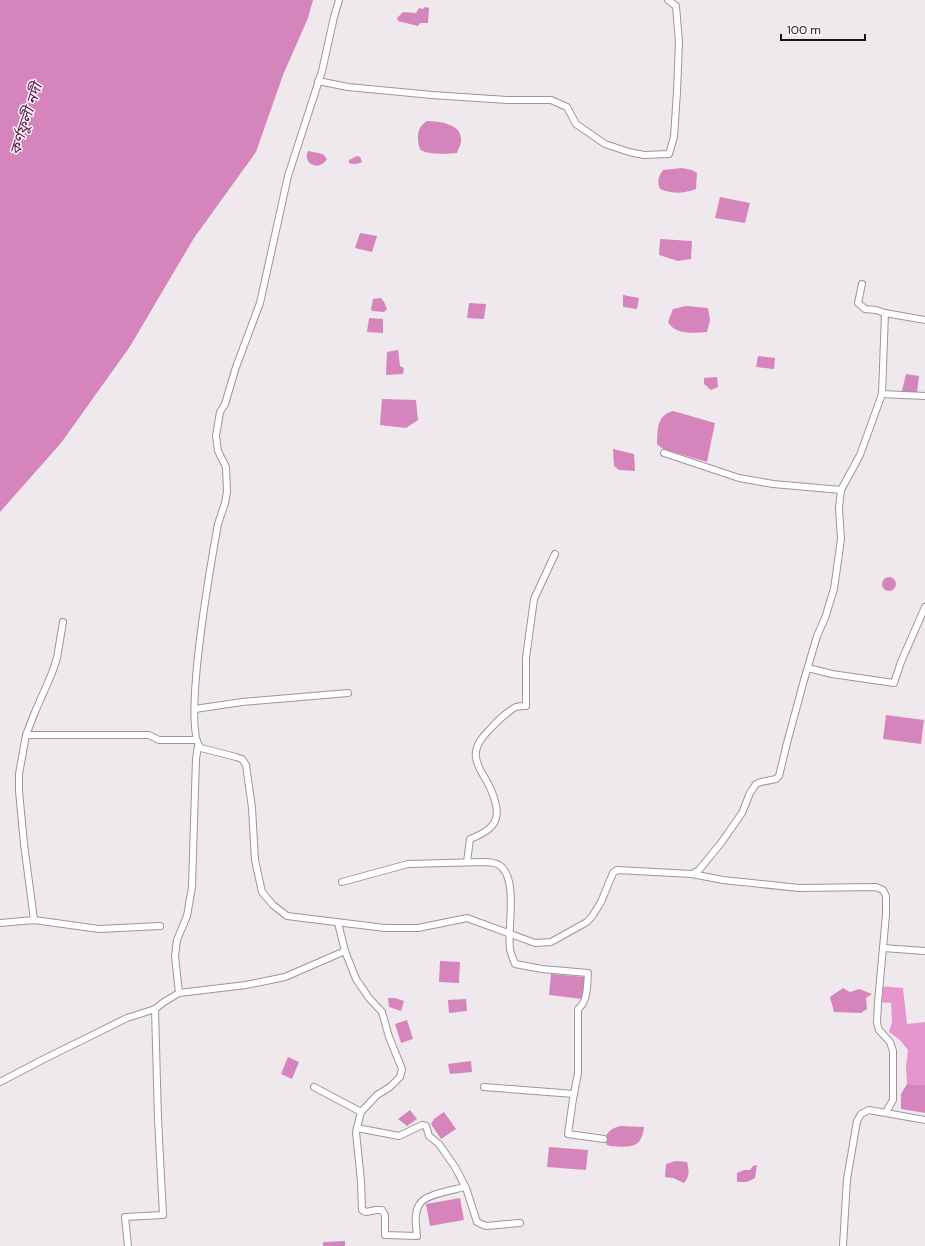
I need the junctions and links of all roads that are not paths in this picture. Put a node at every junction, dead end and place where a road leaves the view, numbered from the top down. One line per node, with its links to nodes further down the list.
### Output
1 (339, 0): 3 (street)
2 (668, 0): 3 (street)
3 (318, 81): 16 (street)
4 (862, 284): 5 (street)
5 (885, 313): 6 (street); 7 (street)
6 (925, 320)
7 (882, 394): 8 (street); 10 (street)
8 (925, 396)
9 (664, 452): 10 (street)
10 (841, 490): 14 (street)
11 (555, 554): 19 (street)
12 (925, 607): 14 (street)
13 (63, 622): 17 (street)
14 (808, 668): 20 (street)
15 (348, 693): 16 (street)
16 (195, 709): 18 (street)
17 (26, 735): 18 (street); 22 (street)
18 (197, 743): 23 (street); 30 (street)
19 (467, 862): 21 (street); 26 (street)
20 (692, 874): 26 (street); 27 (street)
21 (342, 882)
22 (34, 920): 24 (street); 25 (street)
23 (338, 923): 26 (street); 28 (street)
24 (0, 924)
25 (160, 926)
26 (510, 934): 35 (street)
27 (883, 948): 29 (street); 37 (street)
28 (345, 951): 30 (street); 36 (street)
29 (925, 951)
30 (179, 993): 31 (street)
31 (155, 1009): 32 (street); 43 (street)
32 (0, 1082)
33 (314, 1087): 36 (street)
34 (484, 1087): 35 (street)
35 (574, 1094): 40 (street)
36 (361, 1112): 39 (street)
37 (886, 1112): 38 (street); 44 (street)
38 (925, 1120)
39 (357, 1128): 41 (street); 41 (street)
40 (604, 1139)
41 (465, 1187): 42 (street)
42 (520, 1223)
43 (128, 1246)
44 (843, 1246)

